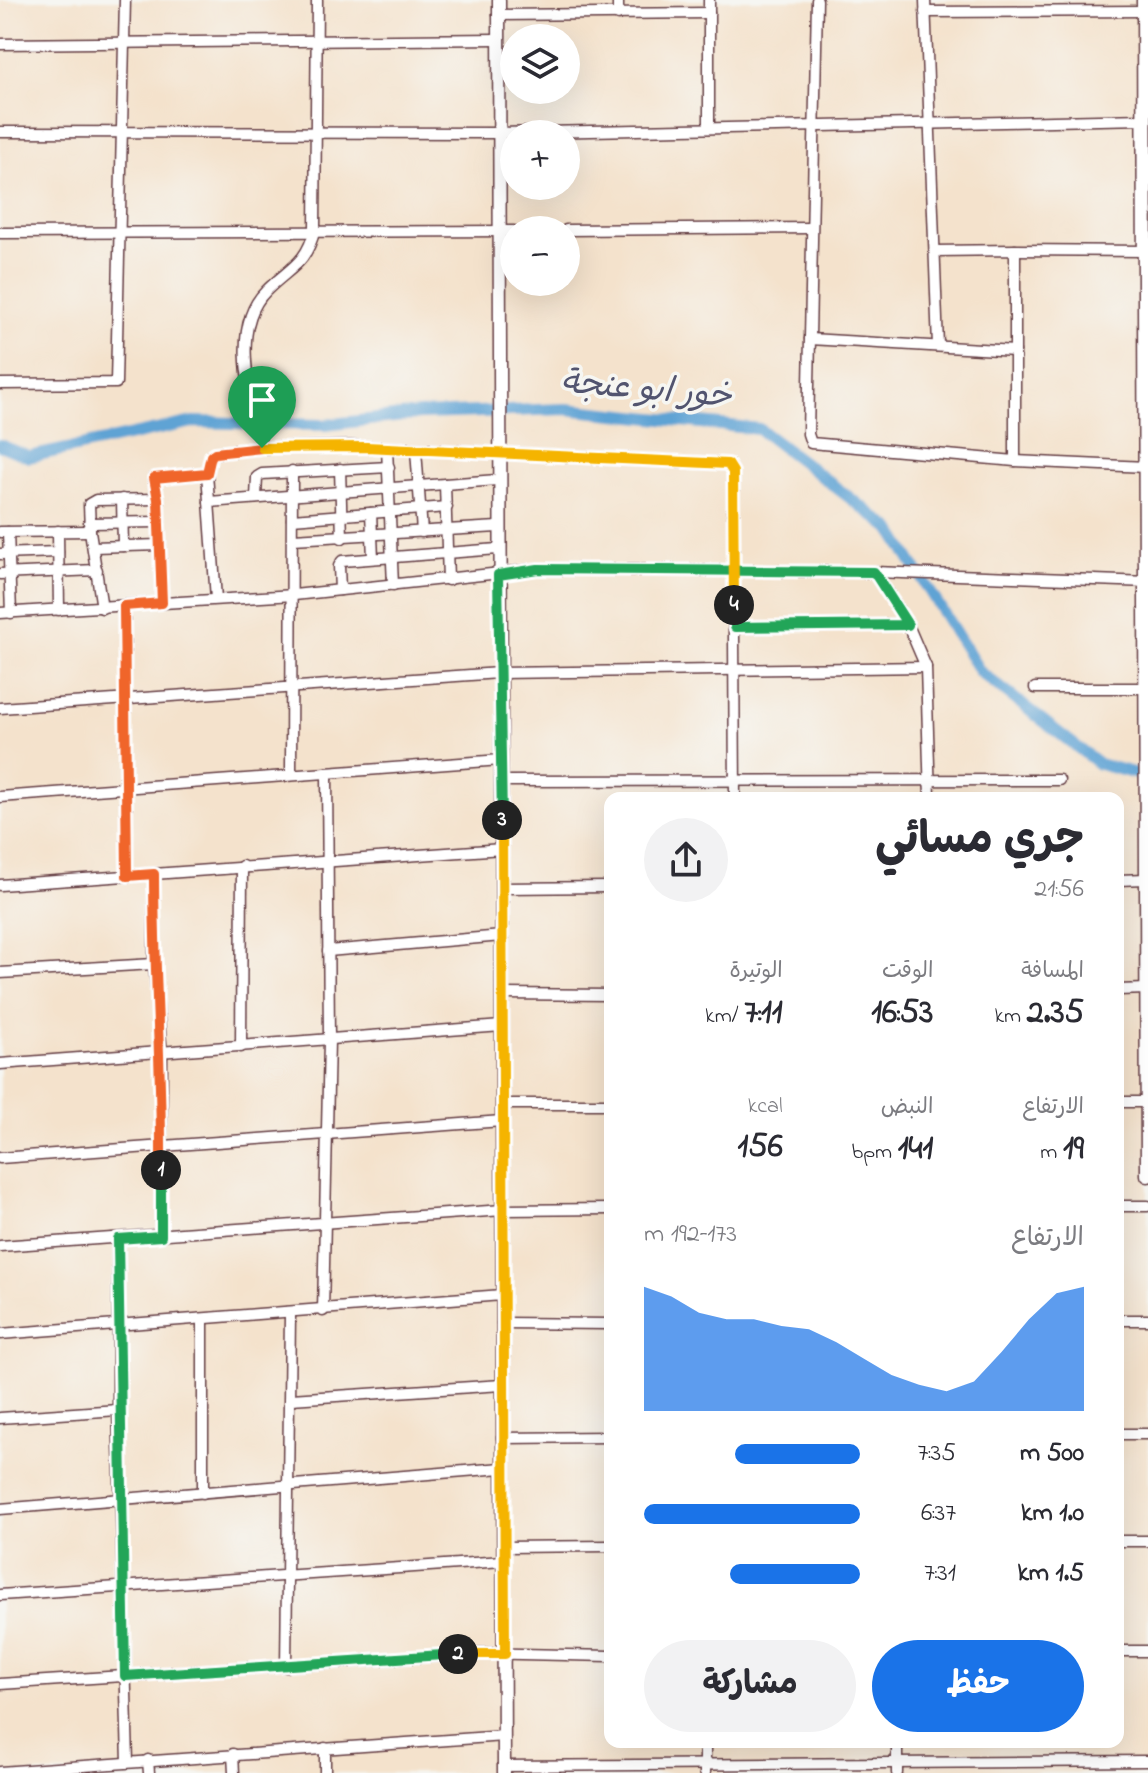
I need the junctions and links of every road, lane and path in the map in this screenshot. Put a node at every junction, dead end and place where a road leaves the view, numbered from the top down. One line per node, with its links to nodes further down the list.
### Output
1 (125, 0): 17 (street)
2 (317, 0): 15 (street)
3 (499, 0): 12 (street)
4 (618, 0): 13 (street)
5 (709, 0): 11 (street)
6 (817, 0): 20 (street)
7 (925, 0): 10 (street)
8 (1017, 6): 9 (street); 10 (street)
9 (1144, 6): 18 (main road)
10 (925, 12): 19 (street)
11 (709, 13): 13 (street); 21 (street)
12 (498, 15): 13 (street); 14 (street)
13 (618, 15)
14 (498, 39): 15 (street); 25 (street)
15 (314, 41): 17 (street); 23 (street)
16 (0, 44): 17 (street)
17 (124, 44): 22 (street)
18 (1145, 119): 19 (street); 34 (main road)
19 (929, 124): 20 (street); 33 (street)
20 (815, 126): 21 (street); 26 (street)
21 (709, 128): 25 (street)
22 (123, 131): 23 (street); 24 (street); 28 (street)
23 (314, 131): 25 (street); 27 (street)
24 (0, 132)
25 (498, 133): 30 (street)
26 (811, 228): 29 (street); 35 (street)
27 (315, 229): 28 (street); 30 (street); 40 (street)
28 (121, 230): 31 (street); 38 (street)
29 (580, 230)
30 (498, 231): 43 (street)
31 (0, 233)
32 (1015, 250): 33 (street); 34 (street); 37 (street)
33 (935, 251): 36 (street)
34 (1146, 251): 46 (main road)
35 (810, 339): 36 (street); 44 (street)
36 (938, 346): 37 (street)
37 (1015, 351): 44 (street)
38 (0, 384)
39 (324, 447): 40 (street); 41 (street); 47 (street)
40 (262, 448): 50 (street)
41 (387, 448): 42 (street); 45 (street)
42 (416, 450): 43 (street); 53 (street)
43 (498, 455): 51 (street); 89 (street)
44 (1015, 461): 46 (street)
45 (389, 467): 48 (street); 54 (street)
46 (1146, 467): 96 (main road)
47 (324, 468): 48 (street); 49 (street)
48 (340, 469): 55 (street)
49 (292, 471): 56 (street); 57 (street)
50 (207, 473): 59 (street); 60 (street)
51 (497, 480): 52 (street); 70 (street)
52 (445, 484): 53 (street); 61 (street)
53 (420, 486): 54 (street); 62 (street)
54 (389, 488): 55 (street); 63 (street)
55 (340, 490): 56 (street); 65 (street)
56 (292, 495): 57 (street); 66 (street)
57 (256, 498): 60 (street)
58 (122, 499): 59 (street); 67 (street); 69 (street)
59 (158, 499): 68 (street)
60 (209, 502): 100 (street)
61 (447, 507): 62 (street); 71 (street)
62 (421, 509): 63 (street); 74 (street)
63 (390, 512): 64 (street); 75 (street)
64 (371, 513): 65 (street); 76 (street)
65 (341, 516): 66 (street); 77 (street)
66 (292, 519): 78 (street)
67 (122, 522): 68 (street); 69 (street); 80 (street)
68 (159, 522): 79 (street)
69 (89, 527): 72 (street); 81 (street)
70 (498, 527): 71 (street); 82 (street)
71 (448, 529): 74 (street); 84 (street)
72 (58, 531): 73 (street); 83 (street)
73 (4, 532): 85 (street)
74 (422, 532): 75 (street)
75 (391, 534): 76 (street); 86 (street)
76 (372, 536): 77 (street); 87 (street)
77 (347, 537): 78 (street); 88 (street)
78 (293, 539): 99 (street)
79 (160, 545): 80 (street); 101 (street)
80 (123, 546): 81 (street)
81 (93, 547): 90 (street)
82 (498, 549): 84 (street); 94 (street)
83 (58, 552): 85 (street); 91 (street)
84 (448, 553): 86 (street); 95 (street)
85 (4, 554): 93 (street)
86 (392, 557): 87 (street); 97 (street)
87 (373, 558): 88 (street)
88 (353, 560): 98 (street)
89 (733, 569): 92 (street); 94 (street); 107 (street)
90 (97, 570): 91 (street); 103 (street)
91 (58, 571): 93 (street); 104 (street)
92 (874, 572): 96 (street); 106 (street)
93 (5, 574): 105 (street)
94 (498, 575): 95 (street); 110 (street)
95 (448, 580): 97 (street)
96 (1147, 582): 113 (main road)
97 (393, 585): 98 (street)
98 (340, 590): 99 (street)
99 (294, 595): 100 (street); 111 (street)
100 (216, 599): 101 (street)
101 (162, 603): 102 (street)
102 (124, 606): 103 (street); 114 (street)
103 (102, 608): 104 (street)
104 (59, 610): 105 (street)
105 (6, 613)
106 (908, 625): 107 (street); 108 (street)
107 (735, 627): 109 (street)
108 (926, 667): 109 (street); 121 (street)
109 (735, 671): 110 (street); 120 (street)
110 (499, 673): 111 (street); 116 (street)
111 (293, 687): 114 (street); 119 (street)
112 (1035, 688): 113 (street)
113 (1145, 688): 117 (main road)
114 (125, 699): 115 (street); 124 (street)
115 (0, 708)
116 (501, 760): 118 (street); 123 (street)
117 (1146, 767): 125 (main road)
118 (327, 773): 119 (street); 130 (street)
119 (291, 775): 124 (street)
120 (735, 778): 121 (street); 123 (street); 126 (street)
121 (930, 779): 122 (street); 127 (street)
122 (1059, 780)
123 (501, 781): 129 (street)
124 (126, 789): 128 (street); 133 (street)
125 (1146, 791): 134 (main road)
126 (735, 792)
127 (930, 792)
128 (0, 797)
129 (502, 849): 130 (street); 138 (street)
130 (327, 860): 131 (street); 140 (street)
131 (242, 866): 132 (street); 149 (street)
132 (154, 874): 133 (street); 141 (street)
133 (127, 876): 136 (street)
134 (1146, 879): 135 (street); 143 (main road)
135 (1124, 880)
136 (0, 885)
137 (604, 887): 138 (street)
138 (502, 888): 139 (street)
139 (502, 936): 140 (street); 145 (street)
140 (328, 951): 148 (street)
141 (154, 964): 142 (street); 150 (street)
142 (0, 973)
143 (1147, 989): 144 (street); 153 (main road)
144 (1124, 990)
145 (503, 994): 146 (street); 147 (street)
146 (604, 995)
147 (502, 1026): 148 (street); 154 (street)
148 (329, 1040): 149 (street); 157 (street)
149 (241, 1047): 150 (street)
150 (162, 1054): 151 (street); 158 (street)
151 (0, 1064)
152 (1124, 1102): 153 (street)
153 (1147, 1102): 160 (main road)
154 (502, 1104): 155 (street); 156 (street)
155 (604, 1104)
156 (502, 1121): 157 (street); 164 (street)
157 (329, 1134): 158 (street); 165 (street)
158 (162, 1146): 159 (street); 166 (street)
159 (0, 1158)
160 (1148, 1175)
161 (1124, 1206): 162 (street)
162 (1148, 1206)
163 (604, 1209): 164 (street)
164 (503, 1210): 165 (street); 169 (street)
165 (326, 1223): 166 (street); 170 (street)
166 (161, 1236): 167 (street)
167 (118, 1239): 168 (street); 177 (street)
168 (0, 1246)
169 (502, 1295): 170 (street); 175 (street)
170 (323, 1311): 171 (street)
171 (290, 1314): 172 (street); 180 (street)
172 (203, 1319): 177 (street); 189 (street)
173 (1124, 1320): 174 (street)
174 (1148, 1320)
175 (502, 1323): 176 (street); 179 (street)
176 (604, 1324)
177 (117, 1325): 178 (street); 181 (street)
178 (0, 1334)
179 (502, 1385): 180 (street); 186 (street)
180 (291, 1399): 188 (street)
181 (118, 1410): 182 (street); 190 (street)
182 (0, 1418)
183 (1124, 1434): 184 (street)
184 (1148, 1434)
185 (604, 1437): 186 (street)
186 (502, 1438): 187 (street)
187 (502, 1468): 188 (street); 195 (street)
188 (290, 1488): 189 (street); 196 (street)
189 (203, 1493): 190 (street)
190 (120, 1501): 191 (street); 197 (street)
191 (0, 1509)
192 (1124, 1541): 193 (street)
193 (1148, 1541)
194 (604, 1546): 195 (street)
195 (503, 1554): 196 (street); 201 (street)
196 (287, 1574): 197 (street); 203 (street)
197 (123, 1586): 198 (street); 204 (street)
198 (0, 1595)
199 (1124, 1651): 200 (street)
200 (1148, 1651)
201 (505, 1654): 202 (street); 203 (street); 206 (street)
202 (604, 1656)
203 (286, 1667): 204 (street)
204 (125, 1676): 205 (street); 211 (street)
205 (0, 1684)
206 (504, 1736): 207 (street); 214 (street)
207 (325, 1748): 208 (street); 218 (street)
208 (233, 1754): 209 (street); 217 (street)
209 (148, 1760): 211 (street); 216 (street)
210 (1148, 1761): 213 (street)
211 (128, 1762): 215 (street)
212 (705, 1768): 213 (street); 214 (street)
213 (897, 1768)
214 (504, 1770)
215 (0, 1772)
216 (149, 1773)
217 (234, 1773)
218 (325, 1773)

